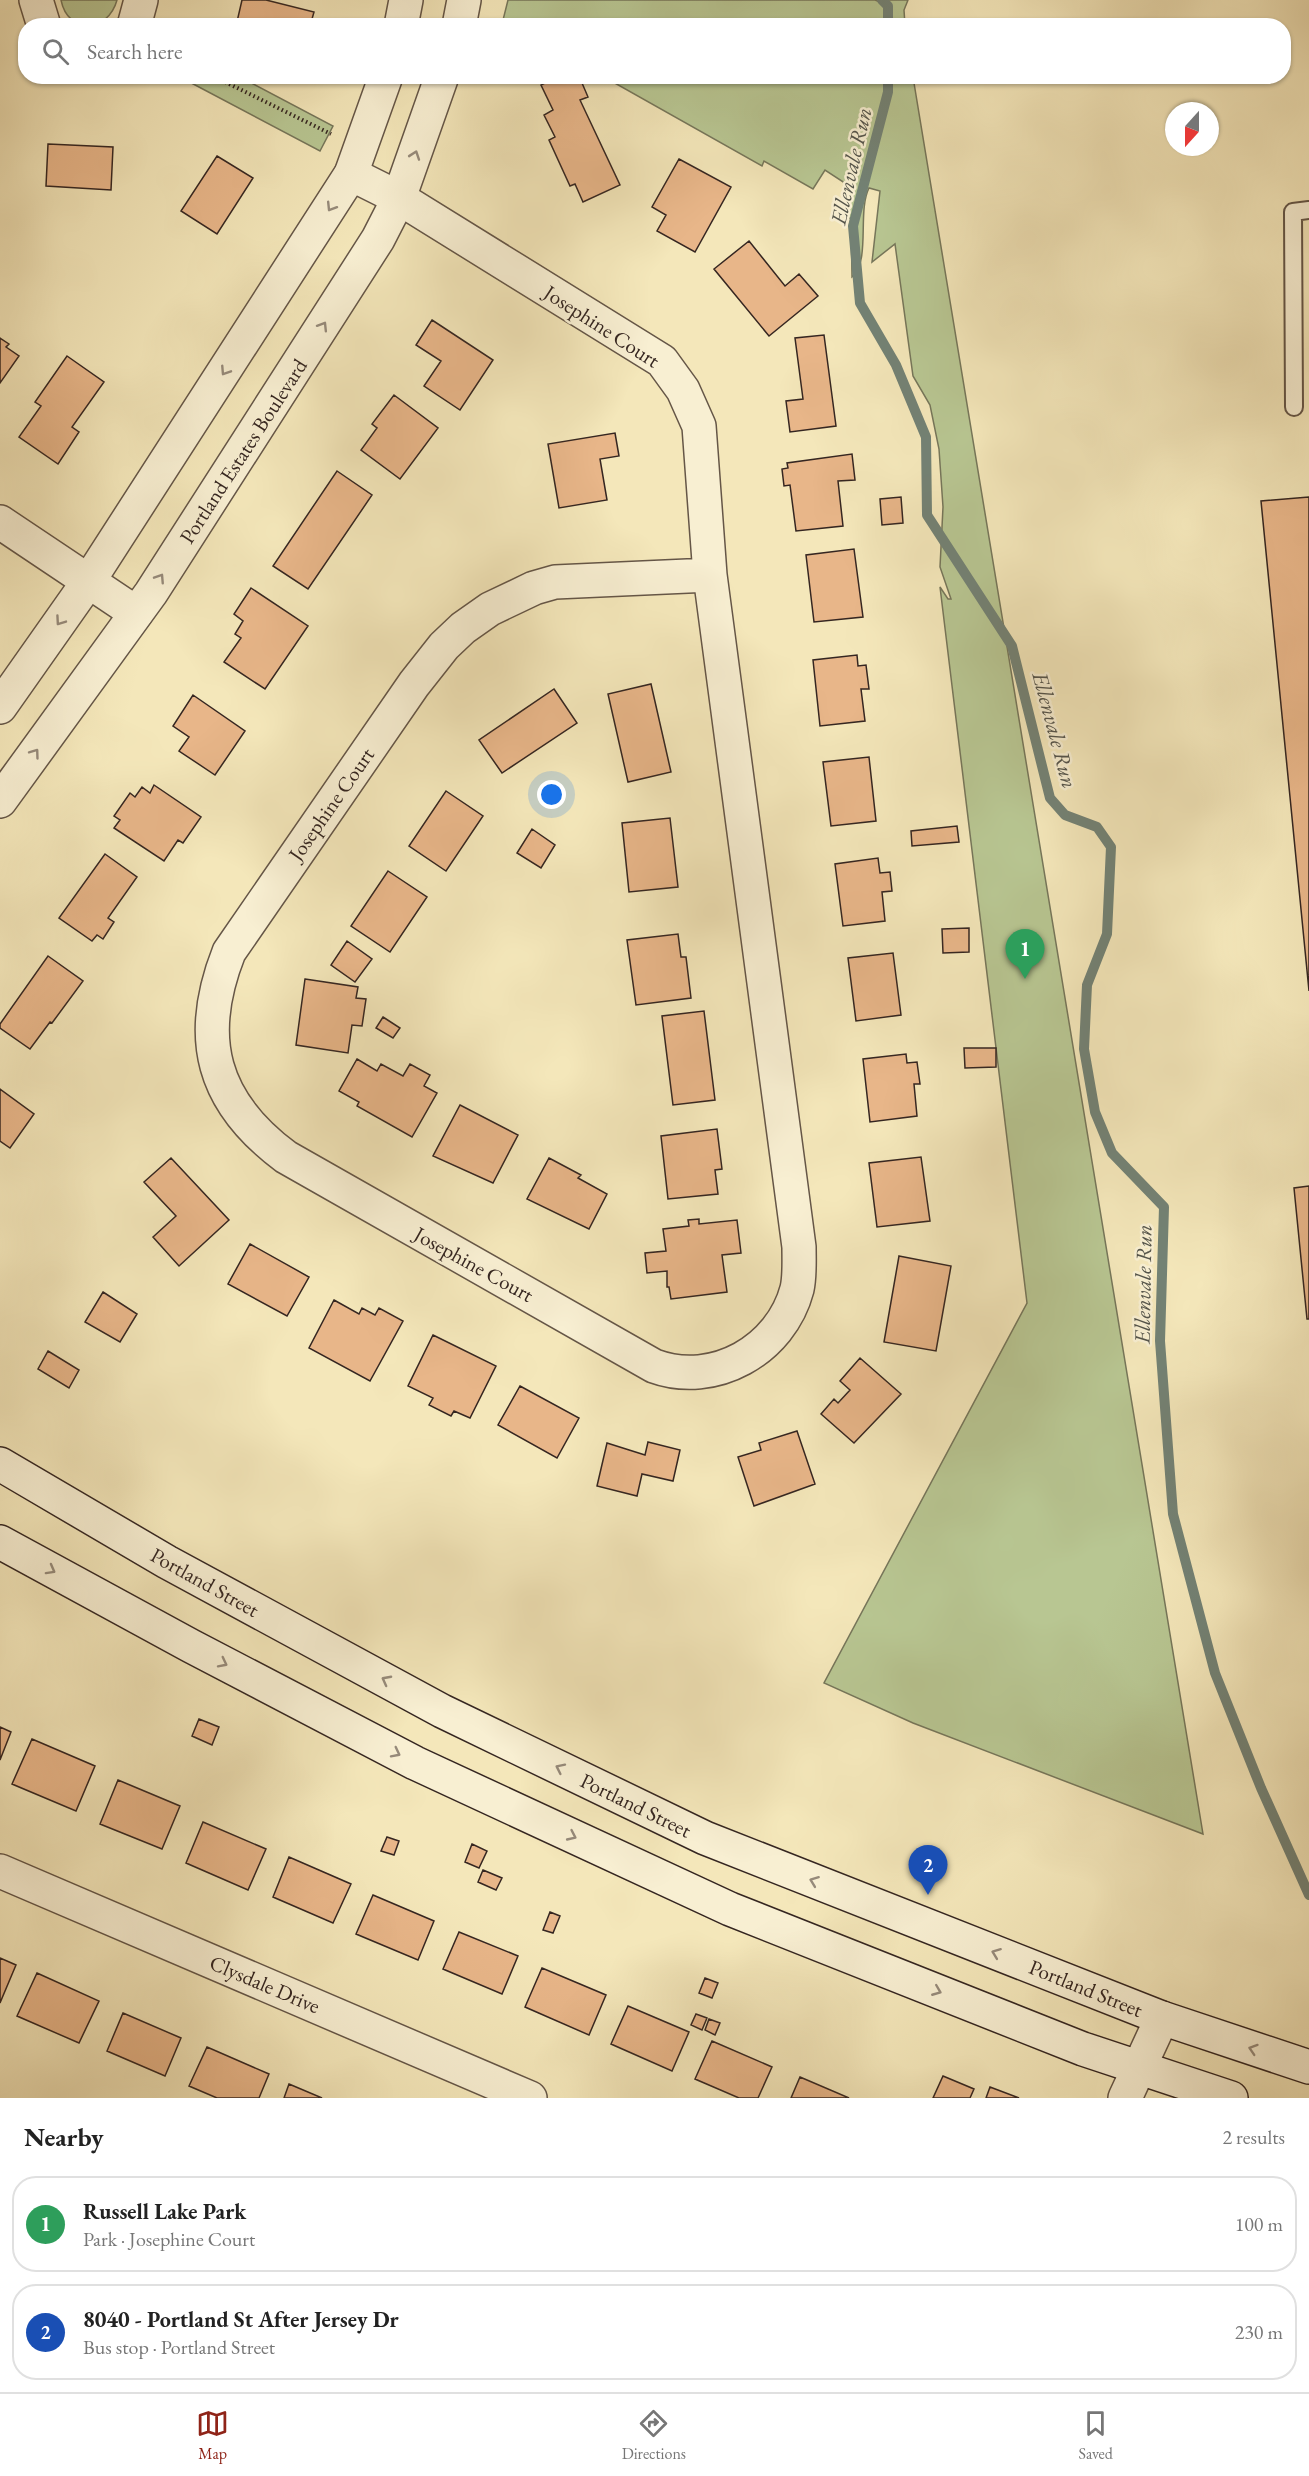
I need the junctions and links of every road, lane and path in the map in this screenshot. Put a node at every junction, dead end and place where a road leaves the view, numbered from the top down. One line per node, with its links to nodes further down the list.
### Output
1 (36, 0): 5 (street)
2 (141, 0): 6 (street)
3 (406, 0): 7 (street)
4 (464, 0): 8 (street)
5 (42, 18)
6 (136, 18)
7 (403, 18)
8 (461, 18)
9 (226, 84): 12 (path)
10 (383, 84): 12 (street)
11 (439, 84): 13 (street, Portland Estates Boulevard, one-way to 11)
12 (356, 161): 13 (street, Josephine Court); 18 (street, one-way to 18)
13 (399, 198): 17 (street, Josephine Court); 19 (street, Portland Estates Boulevard, one-way to 13)
14 (1309, 210): 15 (lane)
15 (1294, 407)
16 (0, 522): 18 (street)
17 (710, 575): 17 (street, Josephine Court)
18 (88, 582): 19 (street); 20 (street, one-way to 20)
19 (136, 614): 21 (street, Portland Estates Boulevard, one-way to 19)
20 (0, 707)
21 (0, 801)
22 (0, 1464): 25 (street, Portland Street, one-way to 22)
23 (0, 1542): 27 (street, one-way to 27)
24 (0, 1871): 28 (street, Clysdale Drive)
25 (1162, 2018): 26 (street, Portland Street, one-way to 25); 27 (street)
26 (1309, 2067)
27 (1140, 2068): 29 (street); 30 (street)
28 (530, 2098)
29 (1125, 2098)
30 (1231, 2098)

